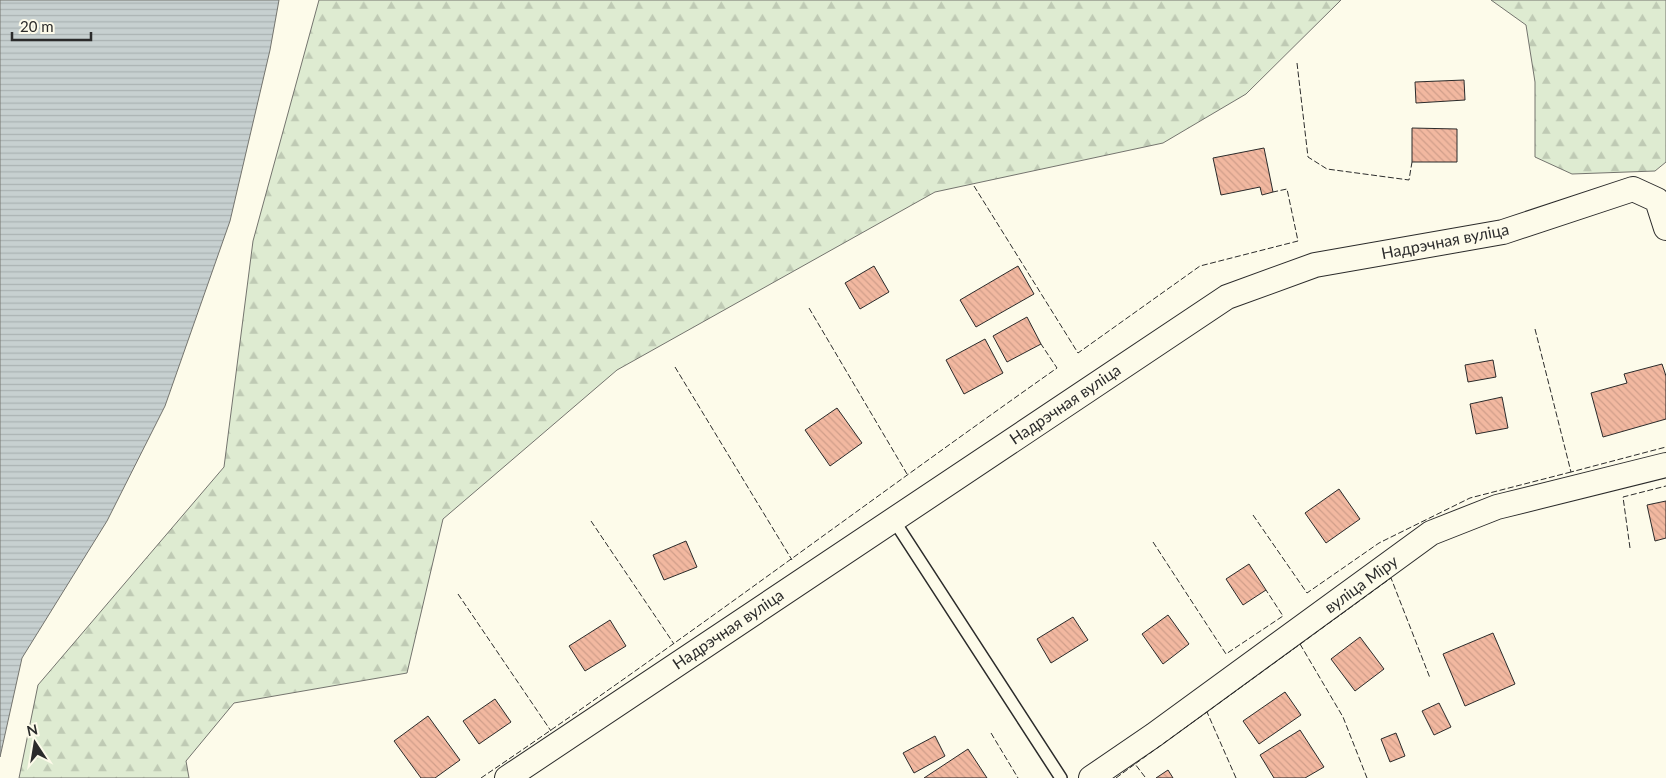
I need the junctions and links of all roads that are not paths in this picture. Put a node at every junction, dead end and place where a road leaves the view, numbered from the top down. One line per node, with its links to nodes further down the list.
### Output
1 (1666, 228): 3 (street, Надрэчная вуліца)
2 (1666, 465): 6 (street, вуліца Міру)
3 (893, 519): 4 (street, Надрэчная вуліца); 5 (lane)
4 (507, 778)
5 (1061, 778)
6 (1091, 778)

